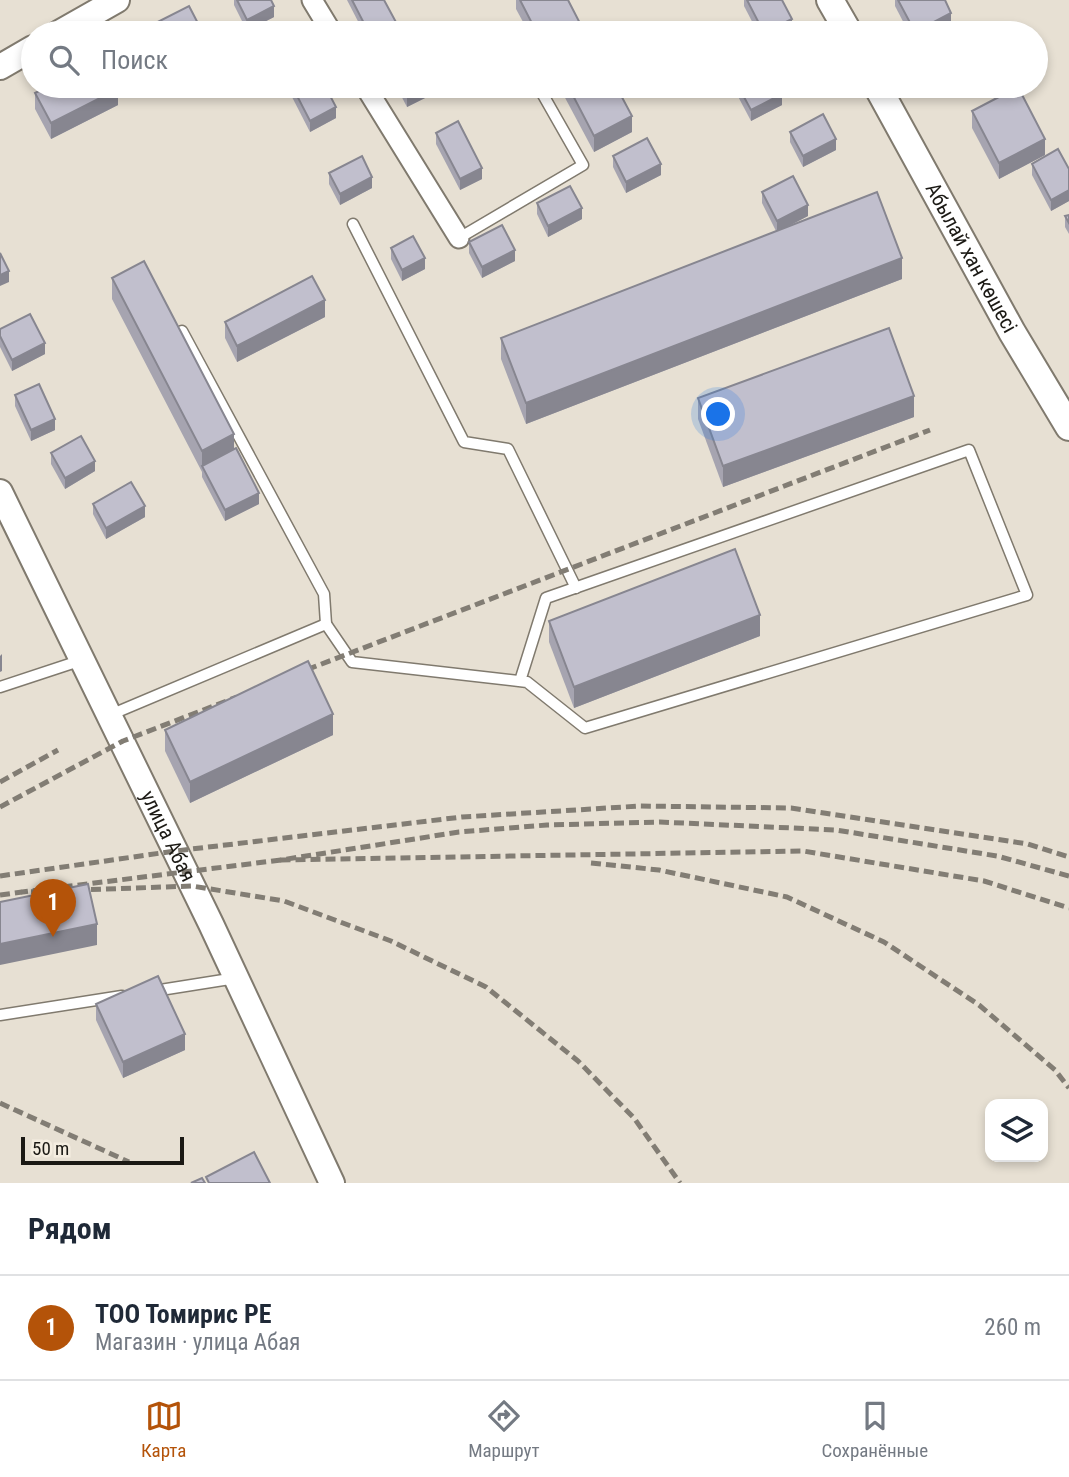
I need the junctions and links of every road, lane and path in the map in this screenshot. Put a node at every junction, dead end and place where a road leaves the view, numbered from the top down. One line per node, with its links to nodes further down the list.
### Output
1 (117, 0): 4 (street)
2 (312, 0): 5 (street)
3 (830, 0): 6 (main road)
4 (80, 21)
5 (325, 21)
6 (842, 21)
7 (21, 55): 8 (street)
8 (0, 67)
9 (372, 98): 13 (street)
10 (545, 98): 13 (lane)
11 (884, 98): 15 (main road, Абылай хан көшесі)
12 (352, 224): 17 (lane)
13 (459, 238)
14 (183, 331): 18 (lane)
15 (1069, 428)
16 (0, 492): 19 (street, улица Абая)
17 (576, 588): 20 (lane); 20 (lane)
18 (326, 624): 20 (lane); 22 (lane)
19 (83, 660): 21 (lane); 22 (street, улица Абая)
20 (520, 681)
21 (0, 687)
22 (110, 715): 23 (street, улица Абая)
23 (236, 978): 24 (lane); 27 (street, улица Абая)
24 (145, 992)
25 (131, 994): 26 (lane)
26 (0, 1015)
27 (332, 1183)

